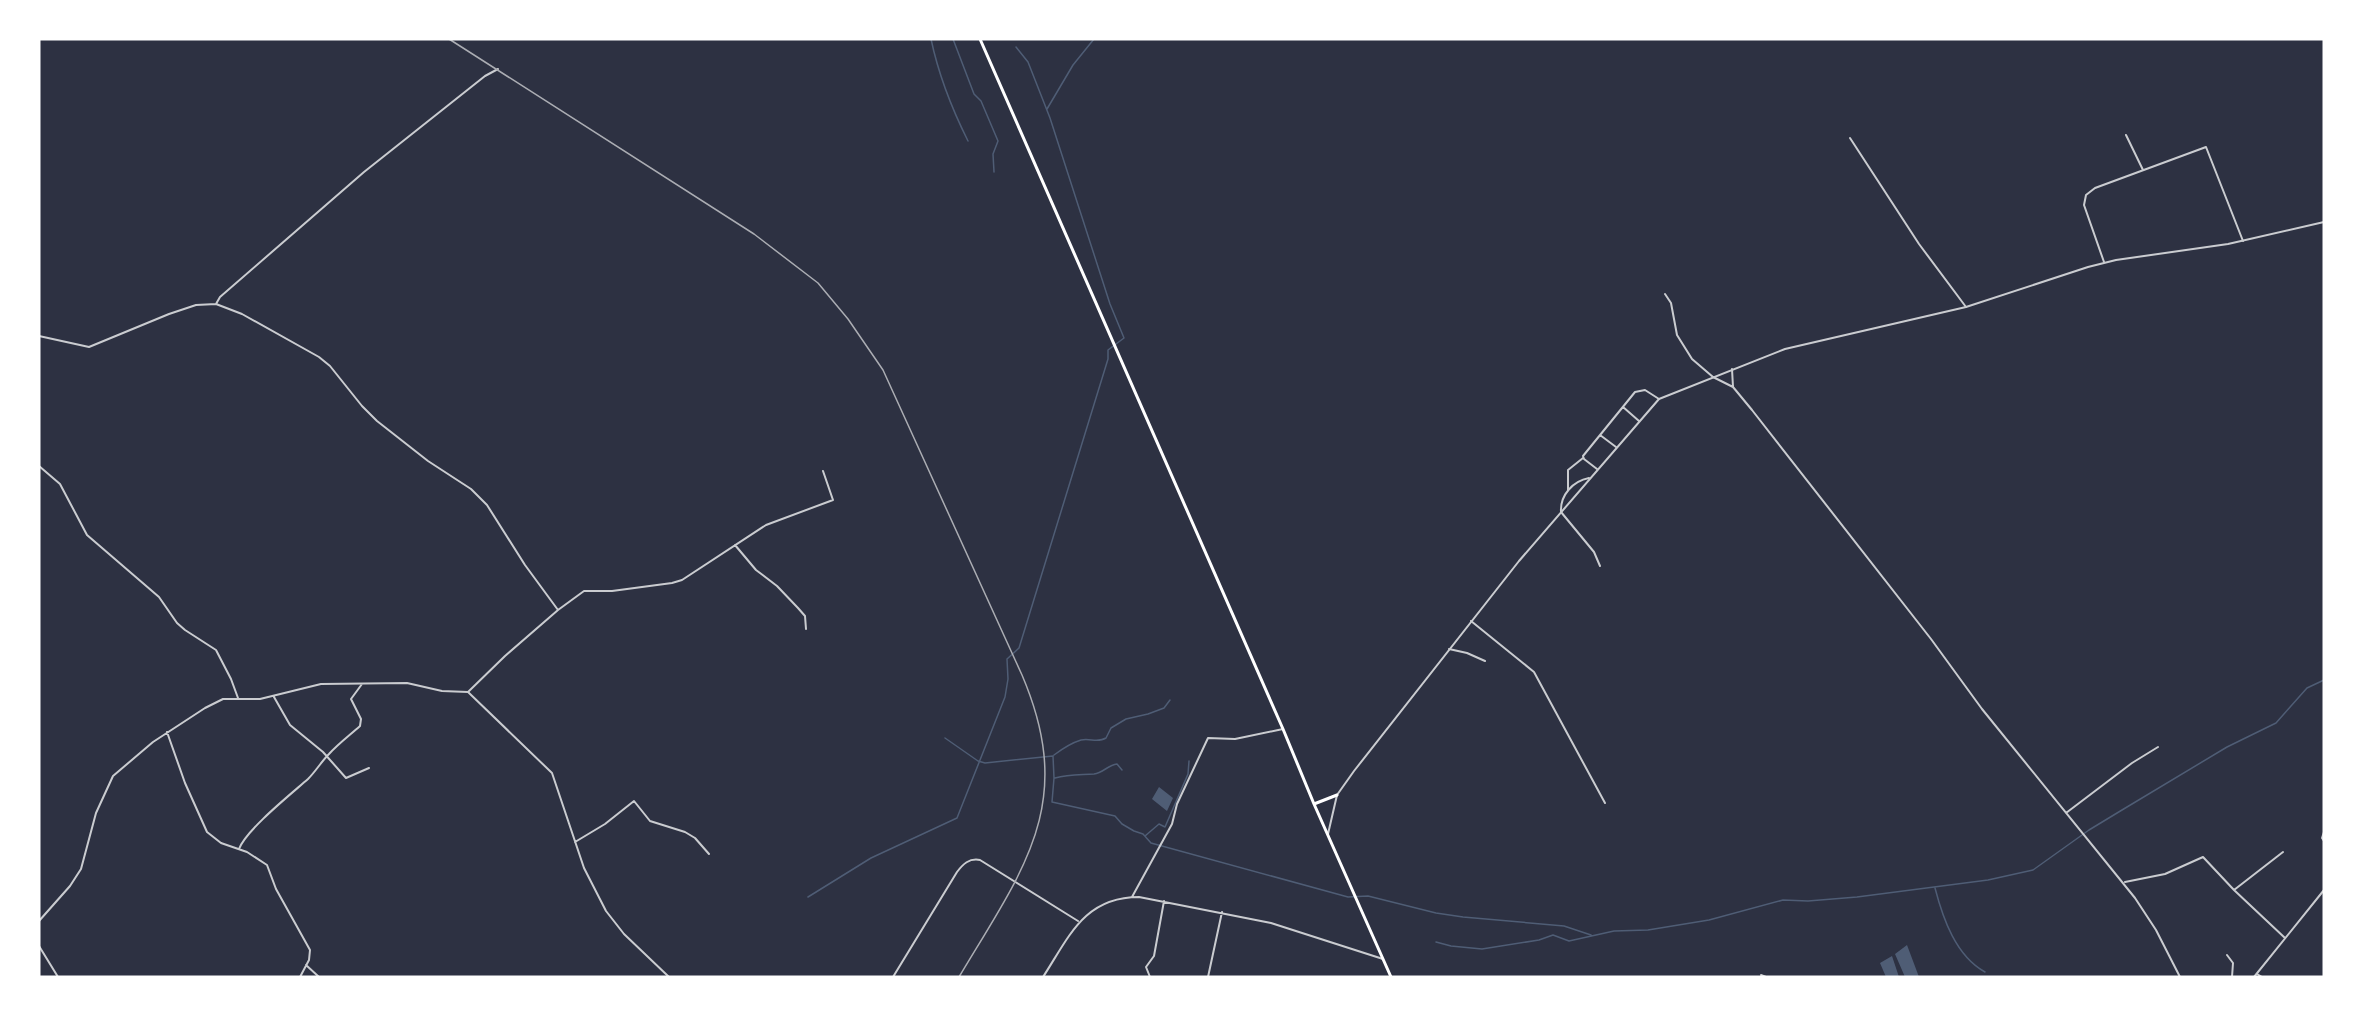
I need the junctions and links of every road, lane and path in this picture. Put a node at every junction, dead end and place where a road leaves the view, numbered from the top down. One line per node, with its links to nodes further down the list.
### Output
1 (980, 39): 39 (main road)
2 (498, 69): 10 (street)
3 (2126, 135): 5 (street)
4 (1850, 138): 11 (street)
5 (2143, 170): 7 (street); 8 (street)
6 (2324, 222): 7 (street)
7 (2243, 241): 8 (street)
8 (2104, 262): 11 (street)
9 (1665, 294): 14 (street)
10 (216, 304): 12 (street); 30 (street)
11 (1966, 307): 13 (street)
12 (39, 336)
13 (1732, 369): 14 (street); 15 (street)
14 (1713, 376): 15 (street); 16 (street)
15 (1733, 387): 47 (street)
16 (1659, 399): 17 (street); 18 (street)
17 (1623, 407): 18 (street); 19 (street)
18 (1639, 421): 20 (street)
19 (1600, 435): 20 (street); 21 (street)
20 (1616, 447): 23 (street)
21 (1583, 458): 23 (street); 26 (street)
22 (39, 466): 38 (street)
23 (1597, 469): 25 (street)
24 (823, 471): 28 (street)
25 (1589, 478): 26 (street); 27 (street)
26 (1568, 490): 27 (street)
27 (1561, 512): 29 (street); 31 (street)
28 (735, 545): 30 (street); 32 (street)
29 (1600, 566)
30 (558, 610): 36 (street)
31 (1471, 621): 33 (street); 45 (street)
32 (806, 629)
33 (1449, 649): 34 (street); 44 (street)
34 (1485, 662)
35 (363, 683): 36 (street); 37 (street); 42 (street)
36 (468, 692): 51 (street)
37 (274, 697): 38 (street); 42 (street)
38 (238, 698): 40 (street)
39 (1283, 729): 46 (main road); 58 (street)
40 (167, 732): 52 (street); 61 (street)
41 (2158, 747): 47 (street)
42 (326, 756): 43 (street); 52 (street)
43 (369, 768)
44 (1337, 795): 46 (main road); 49 (street)
45 (1605, 803)
46 (1314, 804): 49 (main road)
47 (2066, 813): 55 (street)
48 (2324, 832): 50 (street)
49 (1328, 834): 66 (main road)
50 (2324, 841)
51 (575, 842): 54 (street); 73 (street)
52 (239, 849): 67 (street)
53 (2283, 852): 56 (street)
54 (709, 854)
55 (2124, 883): 56 (street); 81 (street)
56 (2234, 890): 63 (street)
57 (2324, 890): 63 (street)
58 (1132, 897): 59 (street); 62 (street)
59 (1164, 902): 60 (street); 76 (street)
60 (1222, 912): 66 (street); 77 (street)
61 (39, 921)
62 (1078, 921): 74 (street); 75 (street)
63 (2286, 938): 68 (street)
64 (39, 946): 70 (street)
65 (2227, 955): 82 (street)
66 (1383, 958): 79 (main road)
67 (306, 965): 71 (street); 72 (street)
68 (2257, 974): 83 (street); 84 (street)
69 (1761, 975): 80 (street)
70 (58, 977)
71 (300, 977)
72 (319, 977)
73 (669, 977)
74 (893, 977)
75 (1043, 977)
76 (1150, 977)
77 (1208, 977): 78 (street)
78 (1221, 977)
79 (1391, 977)
80 (1766, 977)
81 (2180, 977)
82 (2232, 977)
83 (2254, 977)
84 (2262, 977)

